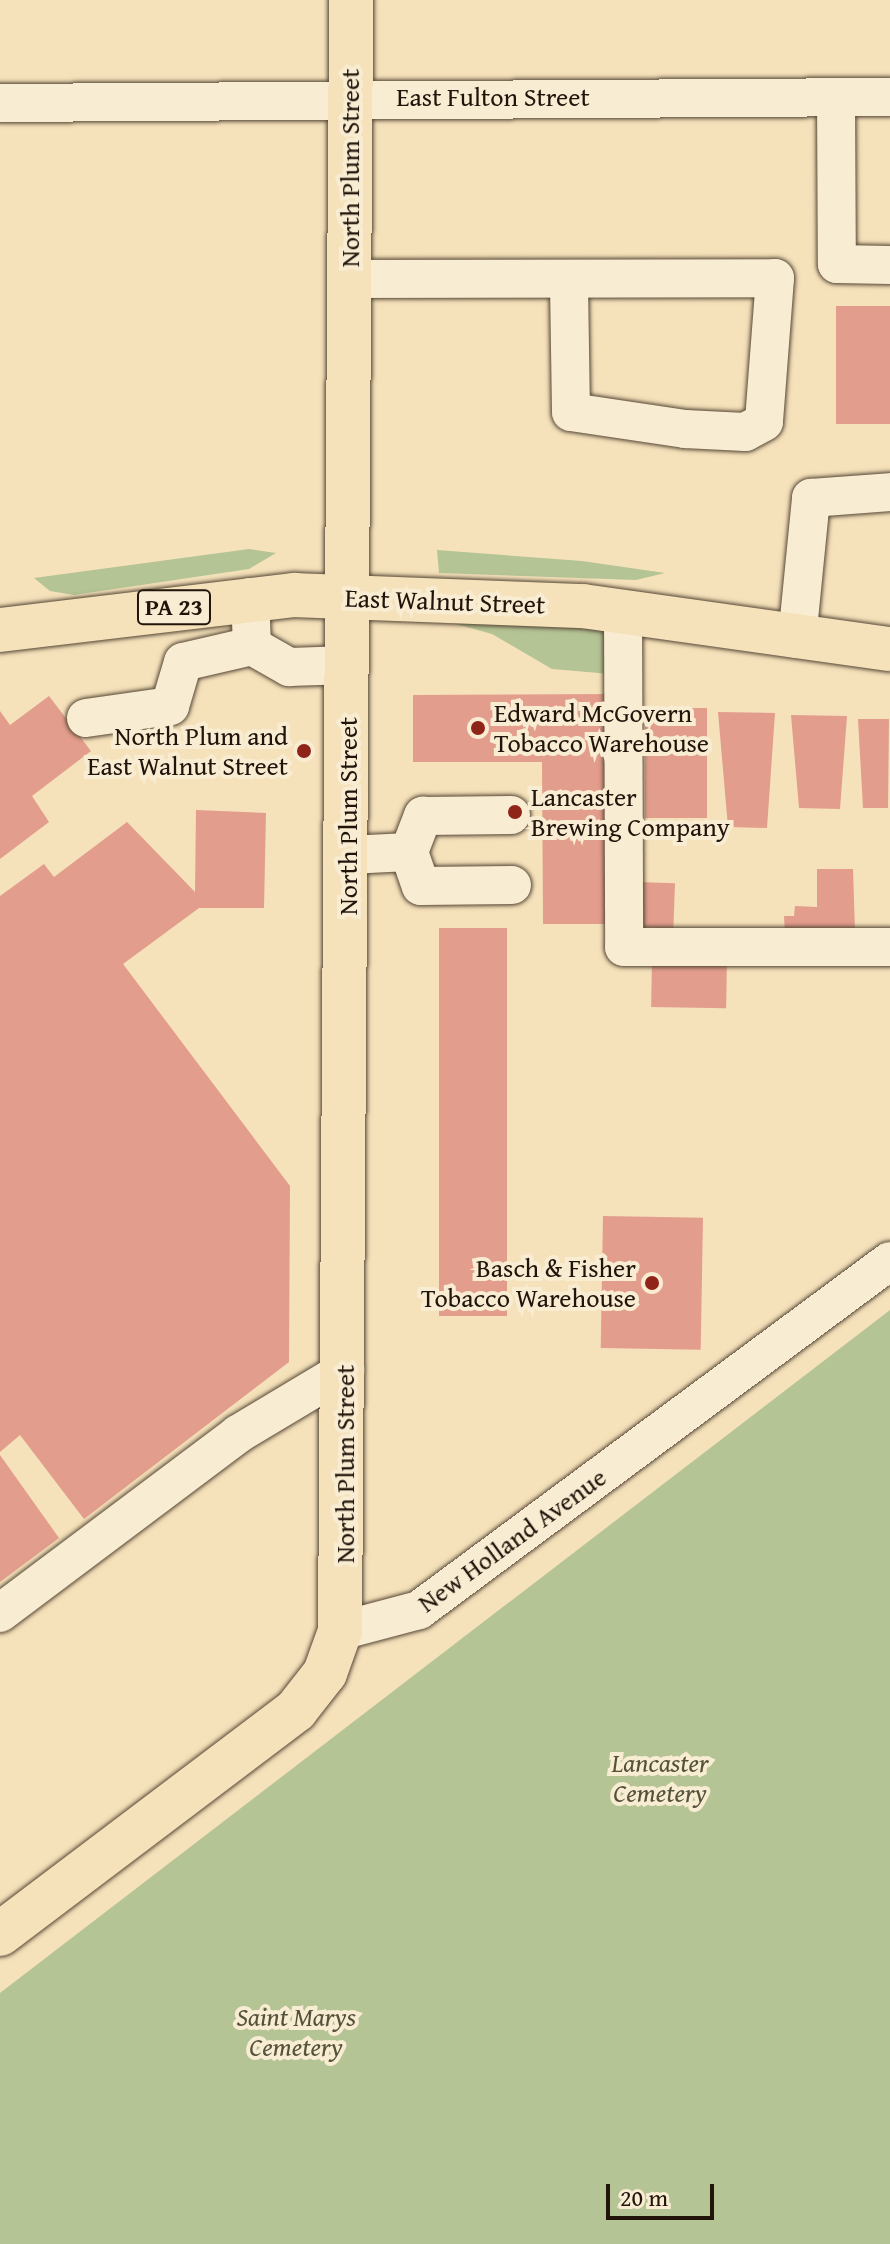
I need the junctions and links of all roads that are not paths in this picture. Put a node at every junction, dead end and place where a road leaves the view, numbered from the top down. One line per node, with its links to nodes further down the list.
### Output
1 (351, 0): 4 (main road, North Plum Street)
2 (836, 97): 3 (street, East Fulton Street); 4 (street, East Fulton Street); 6 (street)
3 (890, 97)
4 (350, 100): 5 (street, East Fulton Street); 7 (main road, North Plum Street)
5 (0, 103)
6 (890, 265)
7 (350, 279): 8 (street); 11 (main road, North Plum Street)
8 (569, 279): 8 (street)
9 (890, 492): 14 (street)
10 (250, 597): 11 (main road, East Walnut Street / PA 23); 13 (main road, East Walnut Street / PA 23); 15 (street)
11 (349, 597): 12 (main road, East Walnut Street / PA 23); 17 (main road, North Plum Street)
12 (623, 610): 14 (main road, East Walnut Street / PA 23); 23 (street)
13 (0, 630)
14 (797, 639): 16 (main road, East Walnut Street / PA 23)
15 (252, 646): 17 (street); 18 (street)
16 (890, 649)
17 (349, 665): 21 (main road, North Plum Street)
18 (86, 718)
19 (511, 815): 20 (street)
20 (409, 852): 21 (street); 22 (street)
21 (348, 855): 25 (main road, North Plum Street)
22 (512, 885)
23 (890, 947)
24 (890, 1261): 27 (street, New Holland Avenue)
25 (345, 1370): 26 (street); 27 (main road, North Plum Street)
26 (0, 1613)
27 (340, 1631): 28 (main road)
28 (0, 1934)

